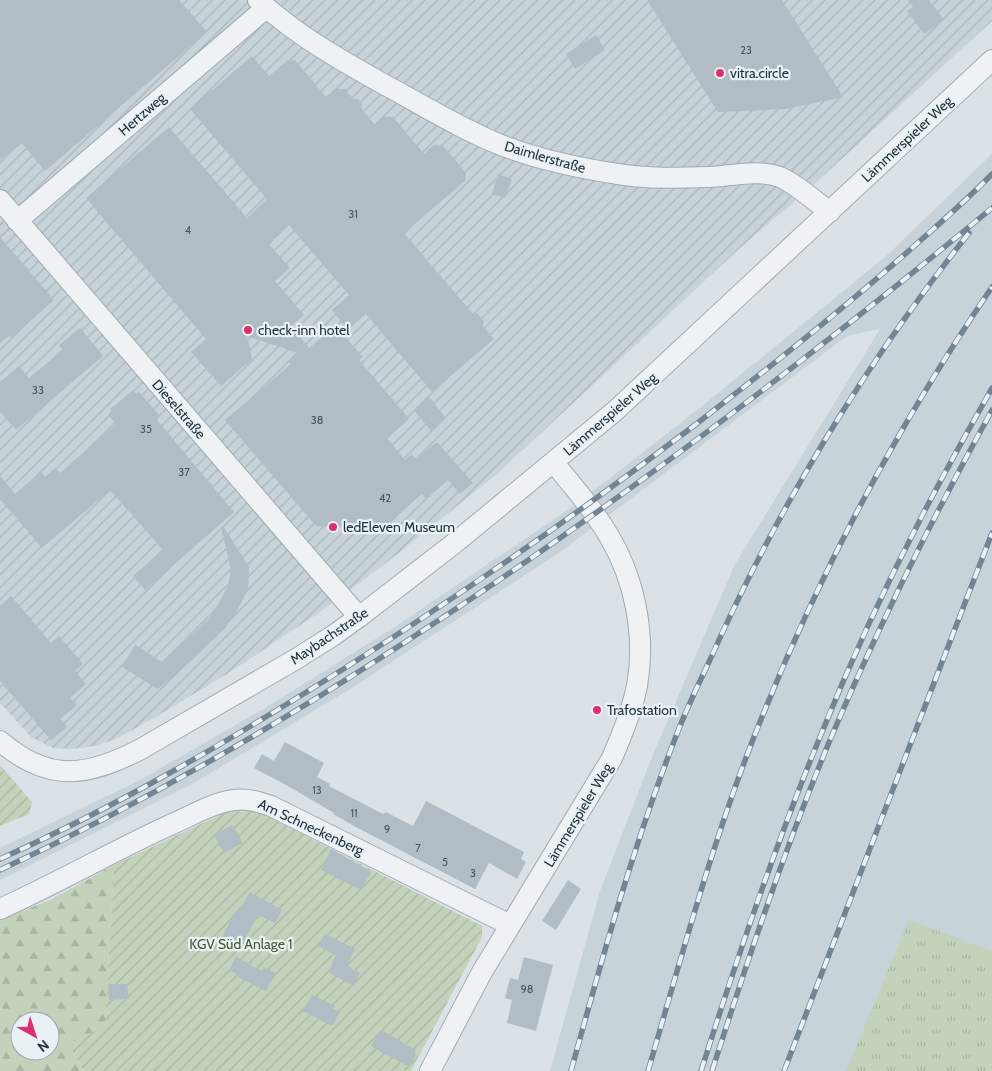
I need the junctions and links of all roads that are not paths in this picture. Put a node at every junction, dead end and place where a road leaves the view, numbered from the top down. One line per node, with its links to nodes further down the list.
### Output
1 (262, 4): 4 (street, Daimlerstraße); 5 (street, Hertzweg)
2 (992, 60): 4 (street, Lämmerspieler Weg)
3 (0, 200): 5 (street, Dieselstraße)
4 (830, 212): 6 (street, Lämmerspieler Weg)
5 (17, 221): 7 (street, Dieselstraße)
6 (554, 463): 7 (street, Maybachstraße); 10 (street, Lämmerspieler Weg)
7 (359, 617): 8 (street, Maybachstraße)
8 (0, 741)
9 (0, 909): 10 (street, Am Schneckenberg)
10 (510, 925): 11 (street, Lämmerspieler Weg)
11 (430, 1071)

